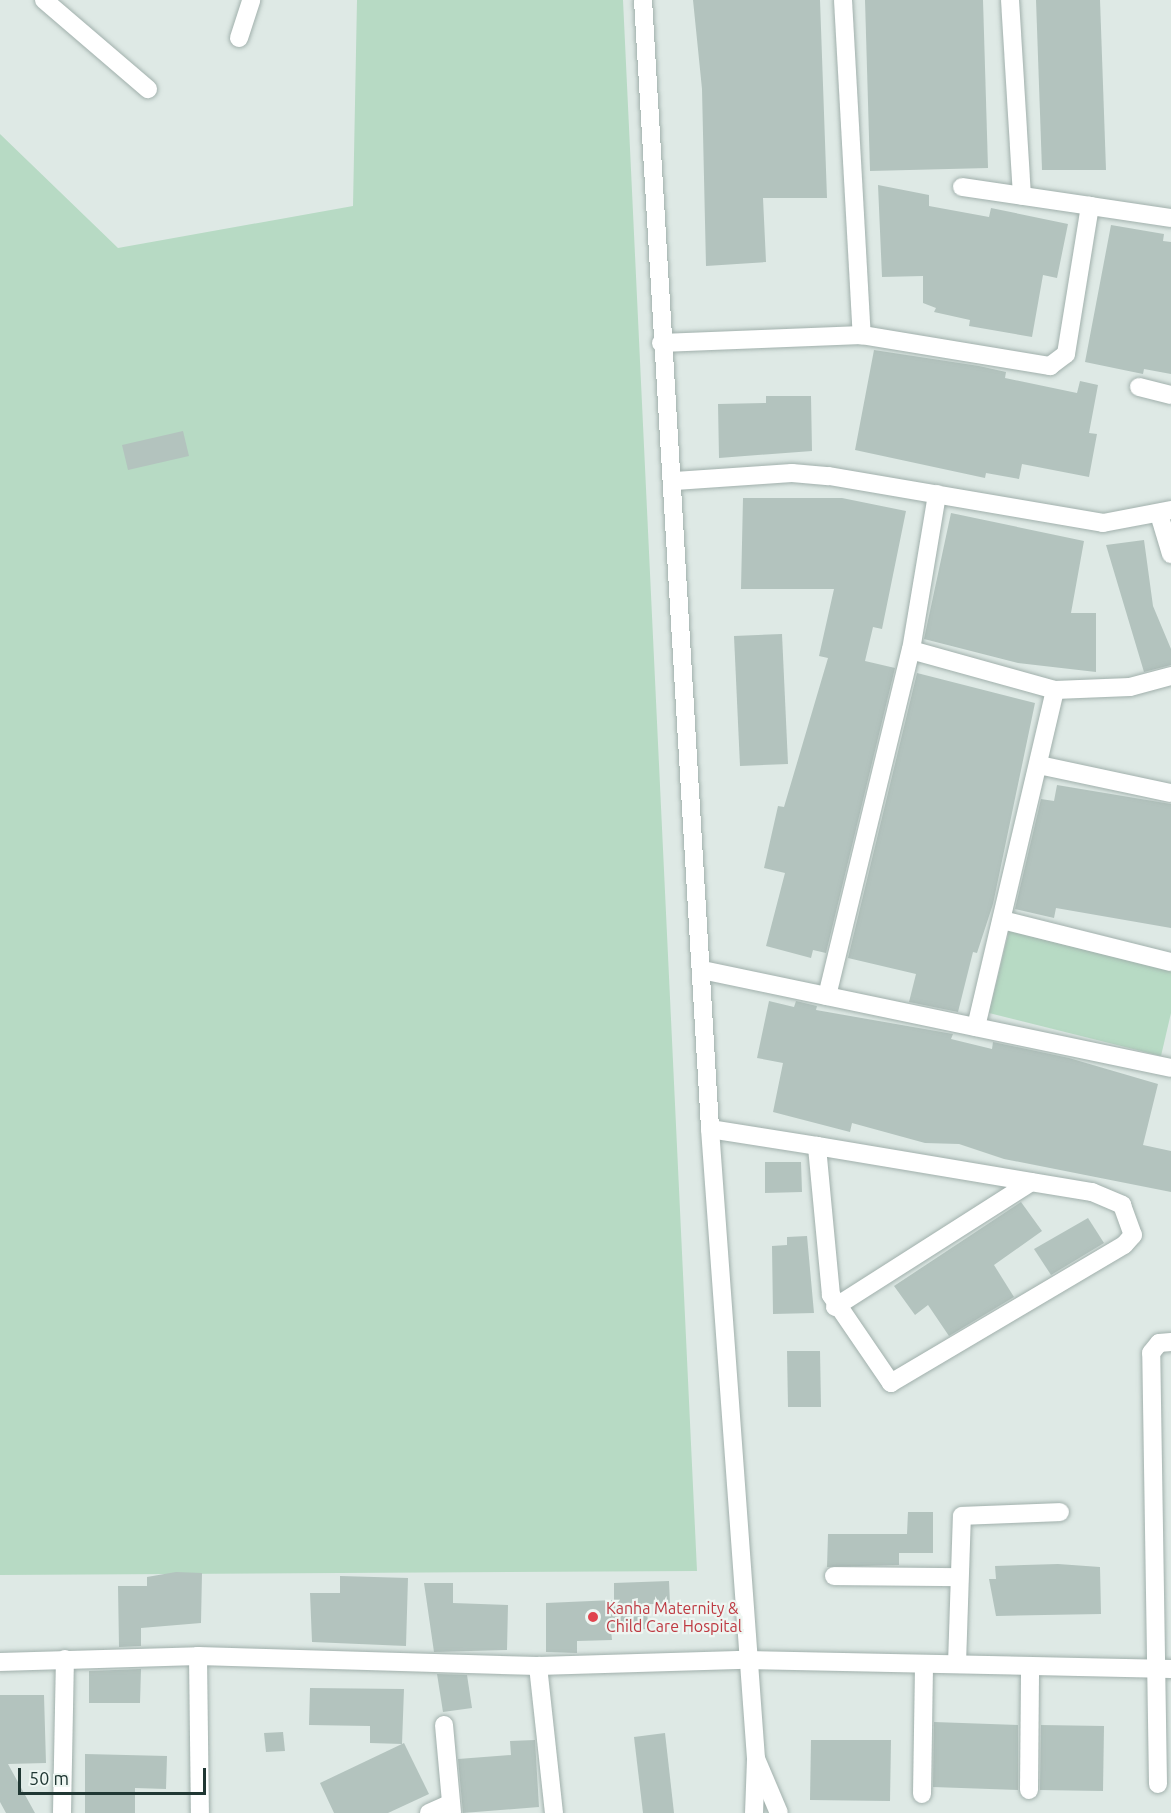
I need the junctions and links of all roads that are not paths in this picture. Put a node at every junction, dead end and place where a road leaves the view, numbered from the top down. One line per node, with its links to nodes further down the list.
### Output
1 (44, 0): 7 (street)
2 (251, 0): 6 (street)
3 (643, 0): 13 (street)
4 (843, 0): 12 (street)
5 (1010, 0): 9 (street)
6 (239, 38)
7 (148, 89)
8 (962, 187): 9 (street)
9 (1022, 196): 10 (street)
10 (1090, 206): 11 (street); 12 (street)
11 (1171, 218)
12 (862, 335): 13 (street)
13 (661, 343): 16 (street)
14 (1139, 387): 15 (street)
15 (1171, 395)
16 (675, 481): 17 (street); 27 (street)
17 (937, 494): 18 (street); 20 (street)
18 (1165, 512): 19 (street)
19 (1171, 554)
20 (911, 650): 22 (street); 28 (street)
21 (1171, 676): 22 (street)
22 (1055, 690): 23 (street)
23 (1039, 765): 24 (street); 25 (street)
24 (1171, 793)
25 (1002, 920): 26 (street); 29 (street)
26 (1171, 962)
27 (702, 970): 28 (street); 31 (street)
28 (827, 996): 29 (street)
29 (976, 1027): 30 (street)
30 (1171, 1068)
31 (710, 1129): 32 (street); 42 (street)
32 (817, 1146): 33 (street); 34 (street)
33 (1031, 1182): 34 (street); 34 (street)
34 (835, 1306)
35 (1171, 1342): 36 (street)
36 (1162, 1487): 48 (street)
37 (1060, 1512): 39 (street)
38 (834, 1576): 39 (street)
39 (959, 1577): 45 (street)
40 (198, 1656): 41 (street); 46 (street); 56 (street)
41 (65, 1659): 43 (street); 55 (street)
42 (746, 1660): 44 (street); 46 (street); 50 (street)
43 (0, 1662)
44 (924, 1664): 45 (street); 53 (street)
45 (957, 1664): 47 (street)
46 (538, 1666): 58 (street)
47 (1030, 1666): 48 (street); 52 (street)
48 (1164, 1669): 51 (street)
49 (444, 1725): 54 (street)
50 (756, 1759): 59 (street); 60 (street)
51 (1158, 1784)
52 (1029, 1790)
53 (922, 1794)
54 (451, 1808): 57 (street)
55 (62, 1813)
56 (200, 1813)
57 (429, 1813)
58 (554, 1813)
59 (754, 1813)
60 (779, 1813)

